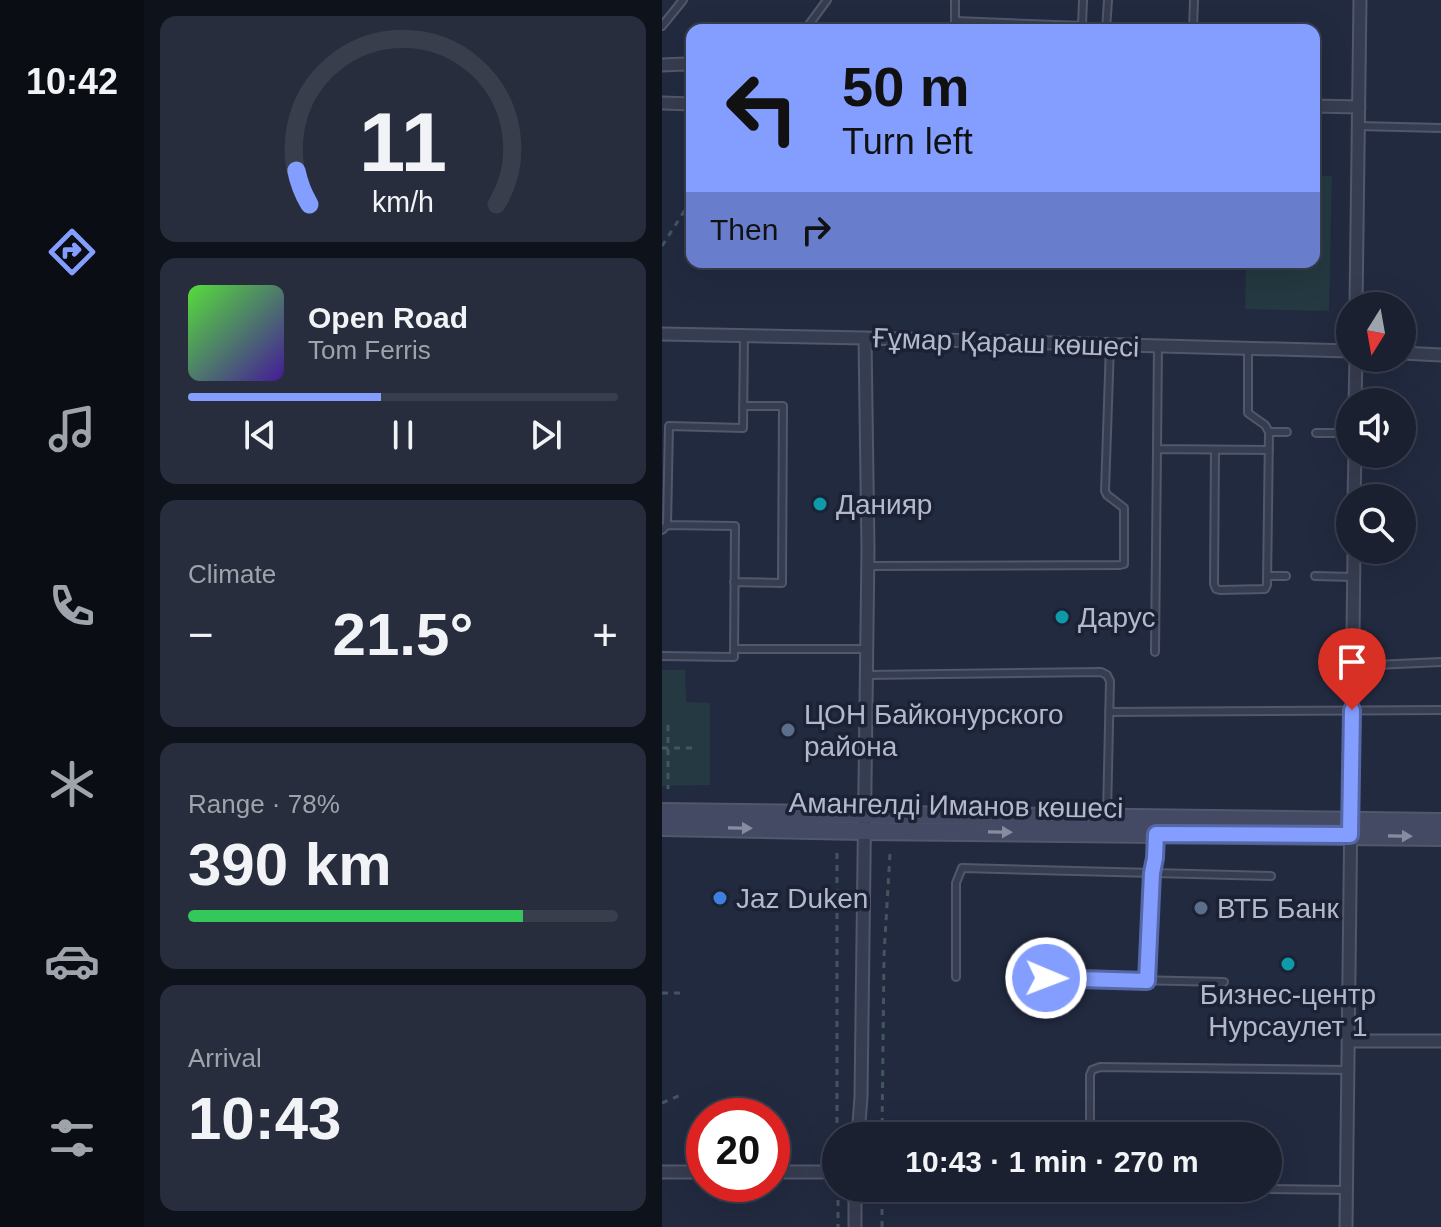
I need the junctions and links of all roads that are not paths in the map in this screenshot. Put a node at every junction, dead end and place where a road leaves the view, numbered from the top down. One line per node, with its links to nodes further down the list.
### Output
1 (683, 0): 13 (lane)
2 (827, 0): 8 (lane)
3 (955, 0): 9 (lane)
4 (1083, 0): 10 (lane)
5 (1108, 0): 11 (lane)
6 (1194, 0): 12 (lane)
7 (1360, 0): 19 (street)
8 (809, 24)
9 (1009, 24)
10 (1082, 24)
11 (1106, 24)
12 (1193, 24)
13 (662, 26)
14 (662, 65): 15 (street)
15 (686, 65)
16 (662, 103): 17 (street)
17 (686, 104)
18 (1320, 106): 19 (street)
19 (1359, 107): 20 (street)
20 (1358, 126): 21 (lane); 22 (street)
21 (1441, 128)
22 (1356, 292)
23 (662, 334): 24 (street, Ғұмар Қараш көшесі)
24 (744, 336): 25 (street, Ғұмар Қараш көшесі); 32 (lane)
25 (865, 338): 26 (street, Ғұмар Қараш көшесі); 42 (street)
26 (1110, 345): 27 (street, Ғұмар Қараш көшесі); 42 (lane)
27 (1158, 346): 28 (street, Ғұмар Қараш көшесі); 37 (lane)
28 (1248, 348): 29 (street, Ғұмар Қараш көшесі); 33 (lane)
29 (1336, 351)
30 (1416, 354): 31 (street)
31 (1441, 355)
32 (743, 406): 40 (lane); 47 (lane)
33 (1269, 432): 34 (lane); 39 (lane)
34 (1287, 432)
35 (1316, 433): 36 (lane)
36 (1336, 433)
37 (1157, 449): 38 (lane); 50 (lane)
38 (1215, 450): 39 (lane); 43 (lane)
39 (1269, 450): 43 (lane)
40 (665, 527): 47 (lane)
41 (1353, 564): 46 (street)
42 (868, 566): 49 (street)
43 (1267, 576): 44 (lane)
44 (1286, 576)
45 (1315, 576): 46 (lane)
46 (1353, 577): 53 (street)
47 (734, 582): 48 (lane)
48 (734, 649): 49 (lane); 51 (lane)
49 (867, 649): 54 (street)
50 (1155, 652)
51 (662, 656)
52 (1441, 662): 53 (lane)
53 (1352, 666): 55 (street)
54 (866, 675): 57 (lane); 61 (street)
55 (1352, 710): 56 (lane); 57 (lane); 62 (street)
56 (1441, 710)
57 (1109, 712): 59 (lane)
58 (663, 816): 61 (main road, Амангелді Иманов көшесі)
59 (1107, 818): 61 (main road, Амангелді Иманов көшесі); 62 (main road, Амангелді Иманов көшесі)
60 (1441, 822): 62 (main road, Амангелді Иманов көшесі)
61 (864, 823): 63 (main road, Амангелді Иманов көшесі, one-way to 63); 74 (street)
62 (1351, 828): 63 (main road, Амангелді Иманов көшесі); 64 (main road, Амангелді Иманов көшесі, one-way to 64); 71 (street)
63 (1156, 834): 65 (lane)
64 (1441, 837)
65 (1152, 873): 66 (lane); 67 (lane); 69 (lane)
66 (1271, 876)
67 (956, 977)
68 (1046, 978): 69 (lane)
69 (1147, 981): 70 (lane)
70 (1224, 982)
71 (1348, 1041): 72 (street); 73 (street)
72 (1441, 1041)
73 (1348, 1070): 75 (lane); 81 (street)
74 (859, 1122)
75 (1090, 1122)
76 (662, 1172): 77 (street)
77 (686, 1172)
78 (790, 1172): 79 (street)
79 (822, 1172)
80 (1282, 1189): 81 (lane)
81 (1347, 1190): 84 (street)
82 (855, 1202): 83 (street)
83 (855, 1227)
84 (1346, 1227)

